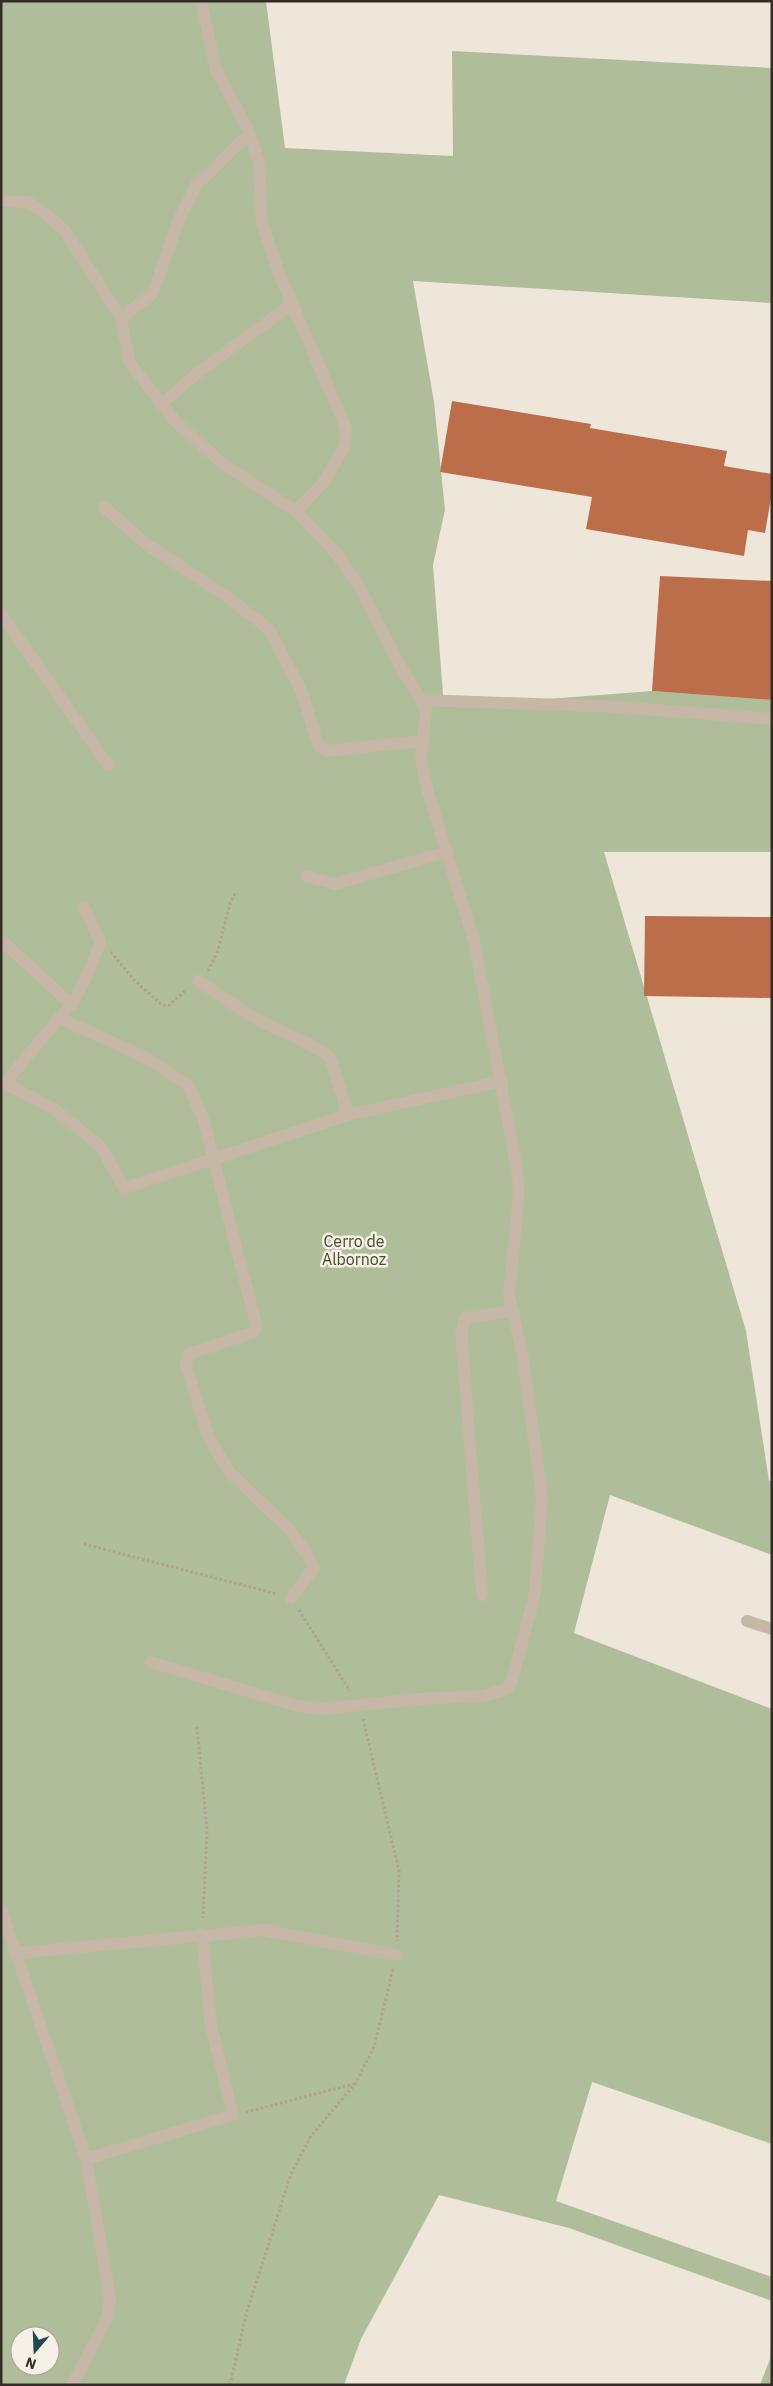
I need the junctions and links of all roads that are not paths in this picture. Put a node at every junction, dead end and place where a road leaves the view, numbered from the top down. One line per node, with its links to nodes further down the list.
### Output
1 (201, 1): 2 (street)
2 (250, 133): 4 (street); 5 (street)
3 (1, 200): 5 (street)
4 (291, 305): 6 (street); 8 (street)
5 (121, 318): 6 (street)
6 (161, 404): 8 (street)
7 (104, 507): 12 (street)
8 (296, 511): 10 (street)
9 (1, 614): 13 (street)
10 (421, 700): 11 (street); 12 (street)
11 (772, 718)
12 (422, 741): 14 (street)
13 (108, 765)
14 (447, 852): 15 (street); 21 (street)
15 (306, 876)
16 (84, 907): 19 (street)
17 (1, 940): 19 (street)
18 (198, 981): 23 (street)
19 (72, 1005): 20 (street)
20 (59, 1018): 22 (street); 24 (street)
21 (502, 1081): 23 (street); 25 (street)
22 (4, 1086): 24 (street)
23 (348, 1115): 24 (street)
24 (213, 1158): 27 (street)
25 (513, 1311): 26 (street); 30 (street)
26 (482, 1595)
27 (292, 1598)
28 (747, 1621): 29 (street)
29 (772, 1629)
30 (151, 1662)
31 (1, 1909): 33 (street)
32 (202, 1934): 33 (street); 34 (street); 35 (street)
33 (18, 1953): 35 (street)
34 (396, 1955)
35 (86, 2159): 36 (street)
36 (72, 2385)

